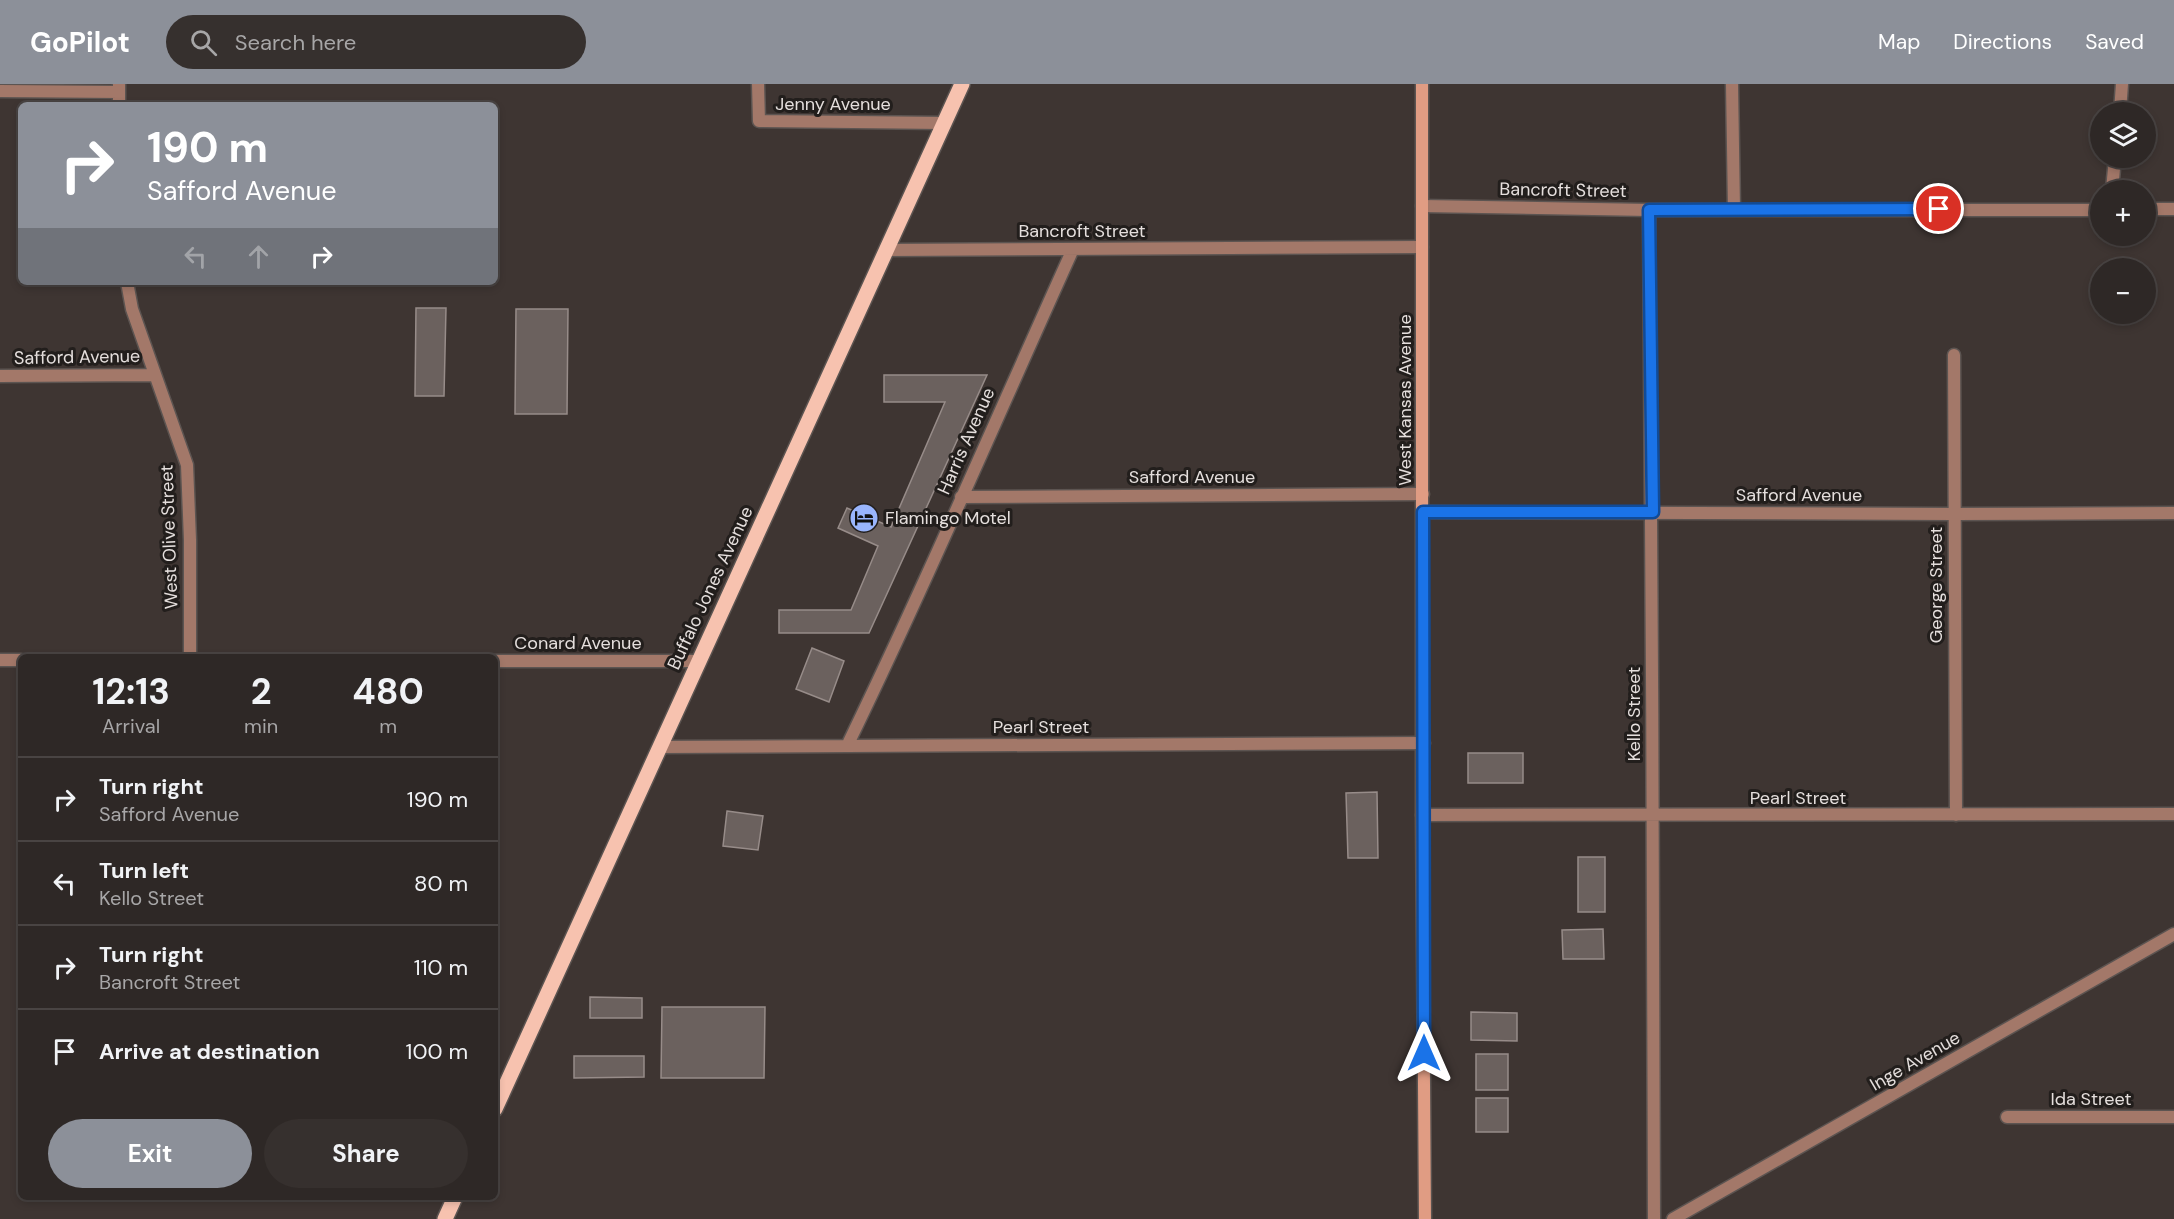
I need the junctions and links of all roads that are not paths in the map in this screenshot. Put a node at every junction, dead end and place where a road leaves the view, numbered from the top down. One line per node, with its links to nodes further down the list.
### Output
1 (758, 84): 9 (street, Jenny Avenue)
2 (962, 84): 9 (main road, Buffalo Jones Avenue)
3 (1422, 84): 10 (street, West Kansas Avenue)
4 (1732, 84): 11 (street)
5 (2122, 84): 8 (street)
6 (119, 88): 7 (street)
7 (0, 91)
8 (2121, 102)
9 (944, 123): 18 (main road, Buffalo Jones Avenue)
10 (1422, 206): 14 (street, Bancroft Street); 16 (street, West Kansas Avenue)
11 (1734, 208): 14 (street, Bancroft Street); 15 (street, Bancroft Street)
12 (2156, 209): 13 (street)
13 (2174, 209)
14 (1649, 210): 26 (street, Kello Street)
15 (2090, 210)
16 (1422, 247): 17 (street, Bancroft Street); 23 (street, West Kansas Avenue)
17 (1073, 249): 18 (street, Bancroft Street); 24 (street, Harris Avenue)
18 (886, 250): 33 (main road, Buffalo Jones Avenue)
19 (128, 285): 21 (street, West Olive Street)
20 (1954, 355): 28 (street, George Street)
21 (154, 375): 22 (street, Safford Avenue); 29 (street, West Olive Street)
22 (0, 376)
23 (1423, 494): 24 (street, Safford Avenue); 25 (street, West Kansas Avenue)
24 (961, 497): 35 (street, Harris Avenue)
25 (1423, 512): 26 (street, Safford Avenue); 34 (street, West Kansas Avenue)
26 (1653, 512): 28 (street, Safford Avenue); 40 (street, Kello Street)
27 (2174, 513): 28 (street, Safford Avenue)
28 (1954, 514): 39 (street, George Street)
29 (190, 654)
30 (0, 660): 31 (street)
31 (18, 660)
32 (498, 661): 33 (street, Conard Avenue)
33 (698, 661): 36 (main road, Buffalo Jones Avenue)
34 (1424, 743): 35 (street, Pearl Street); 38 (street, West Kansas Avenue)
35 (847, 746): 36 (street, Pearl Street)
36 (659, 747): 42 (main road, Buffalo Jones Avenue)
37 (2174, 814): 39 (street, Pearl Street)
38 (1422, 815): 40 (street, Pearl Street); 47 (street, West Kansas Avenue)
39 (1956, 815): 40 (street, Pearl Street)
40 (1652, 816): 48 (street, Kello Street)
41 (2174, 934): 49 (street, Inge Avenue)
42 (498, 1102)
43 (2007, 1117): 44 (street, Ida Street)
44 (2174, 1117)
45 (454, 1200): 46 (main road)
46 (445, 1219)
47 (1425, 1219)
48 (1654, 1219)
49 (1673, 1219)

